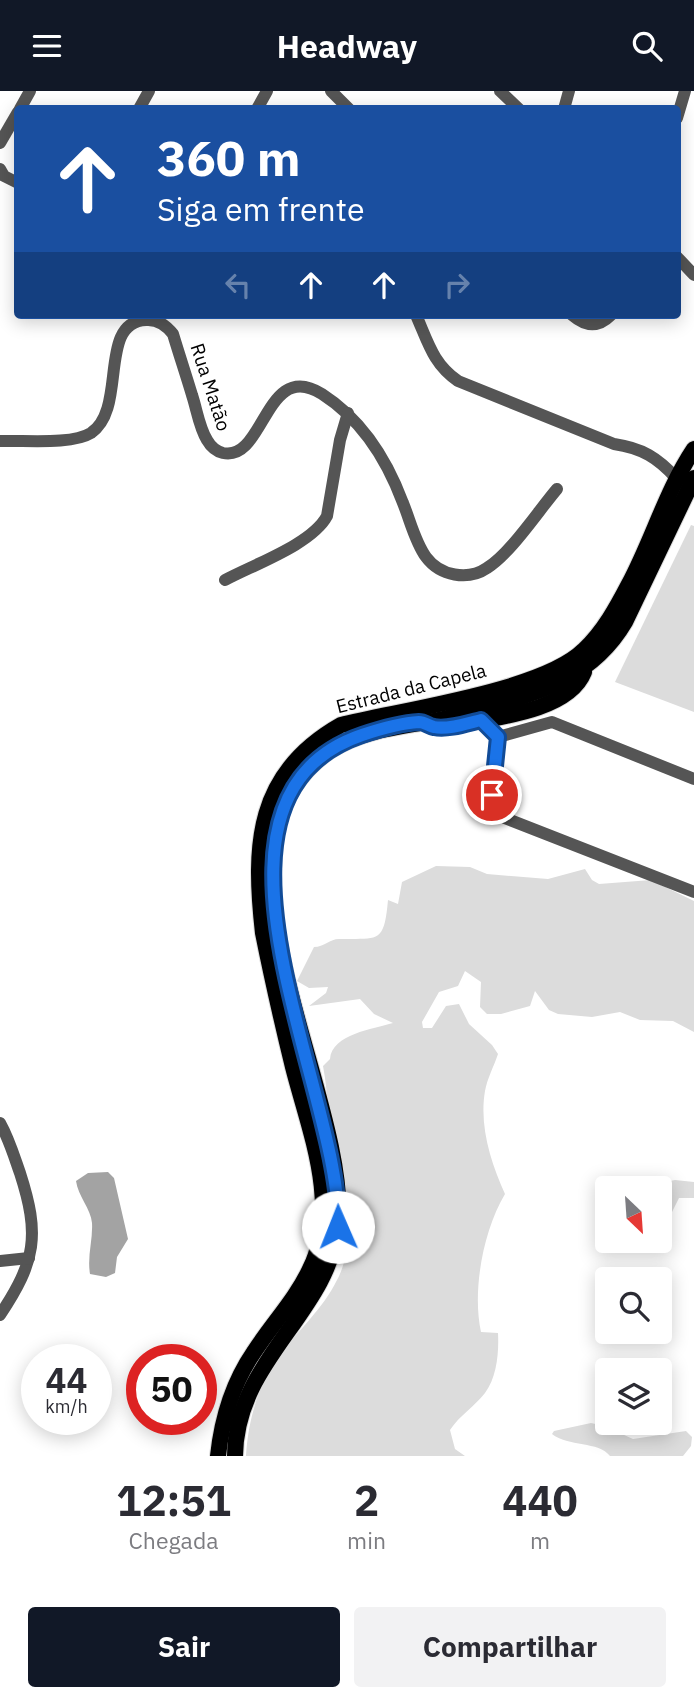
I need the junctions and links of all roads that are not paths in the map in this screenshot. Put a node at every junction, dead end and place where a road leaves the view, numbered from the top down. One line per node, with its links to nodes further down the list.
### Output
1 (331, 91): 3 (street)
2 (500, 91): 4 (street)
3 (345, 105)
4 (515, 105)
5 (14, 119): 6 (street)
6 (0, 143)
7 (0, 169): 8 (street)
8 (14, 181)
9 (681, 261): 10 (street)
10 (694, 275)
11 (418, 319): 17 (street)
12 (577, 319): 13 (street)
13 (606, 319)
14 (348, 413): 15 (street, Rua Matão); 19 (street, Rua Matão); 20 (street)
15 (0, 441)
16 (694, 449): 17 (main road, Estrada da Capela)
17 (676, 478): 23 (main road, Estrada da Capela)
18 (694, 478): 21 (main road, Estrada da Capela)
19 (557, 489)
20 (225, 580)
21 (586, 668): 22 (main road); 23 (main road, Estrada da Capela)
22 (561, 697): 24 (main road); 25 (street)
23 (439, 712): 24 (main road); 33 (main road, Estrada da Capela); 34 (main road, Estrada da Capela)
24 (481, 720): 26 (street)
25 (552, 722): 26 (street); 27 (street)
26 (498, 737): 28 (street)
27 (694, 779)
28 (694, 892)
29 (0, 1123): 30 (street)
30 (29, 1258): 31 (street); 32 (street)
31 (0, 1261)
32 (0, 1315)
33 (218, 1456)
34 (235, 1456)

